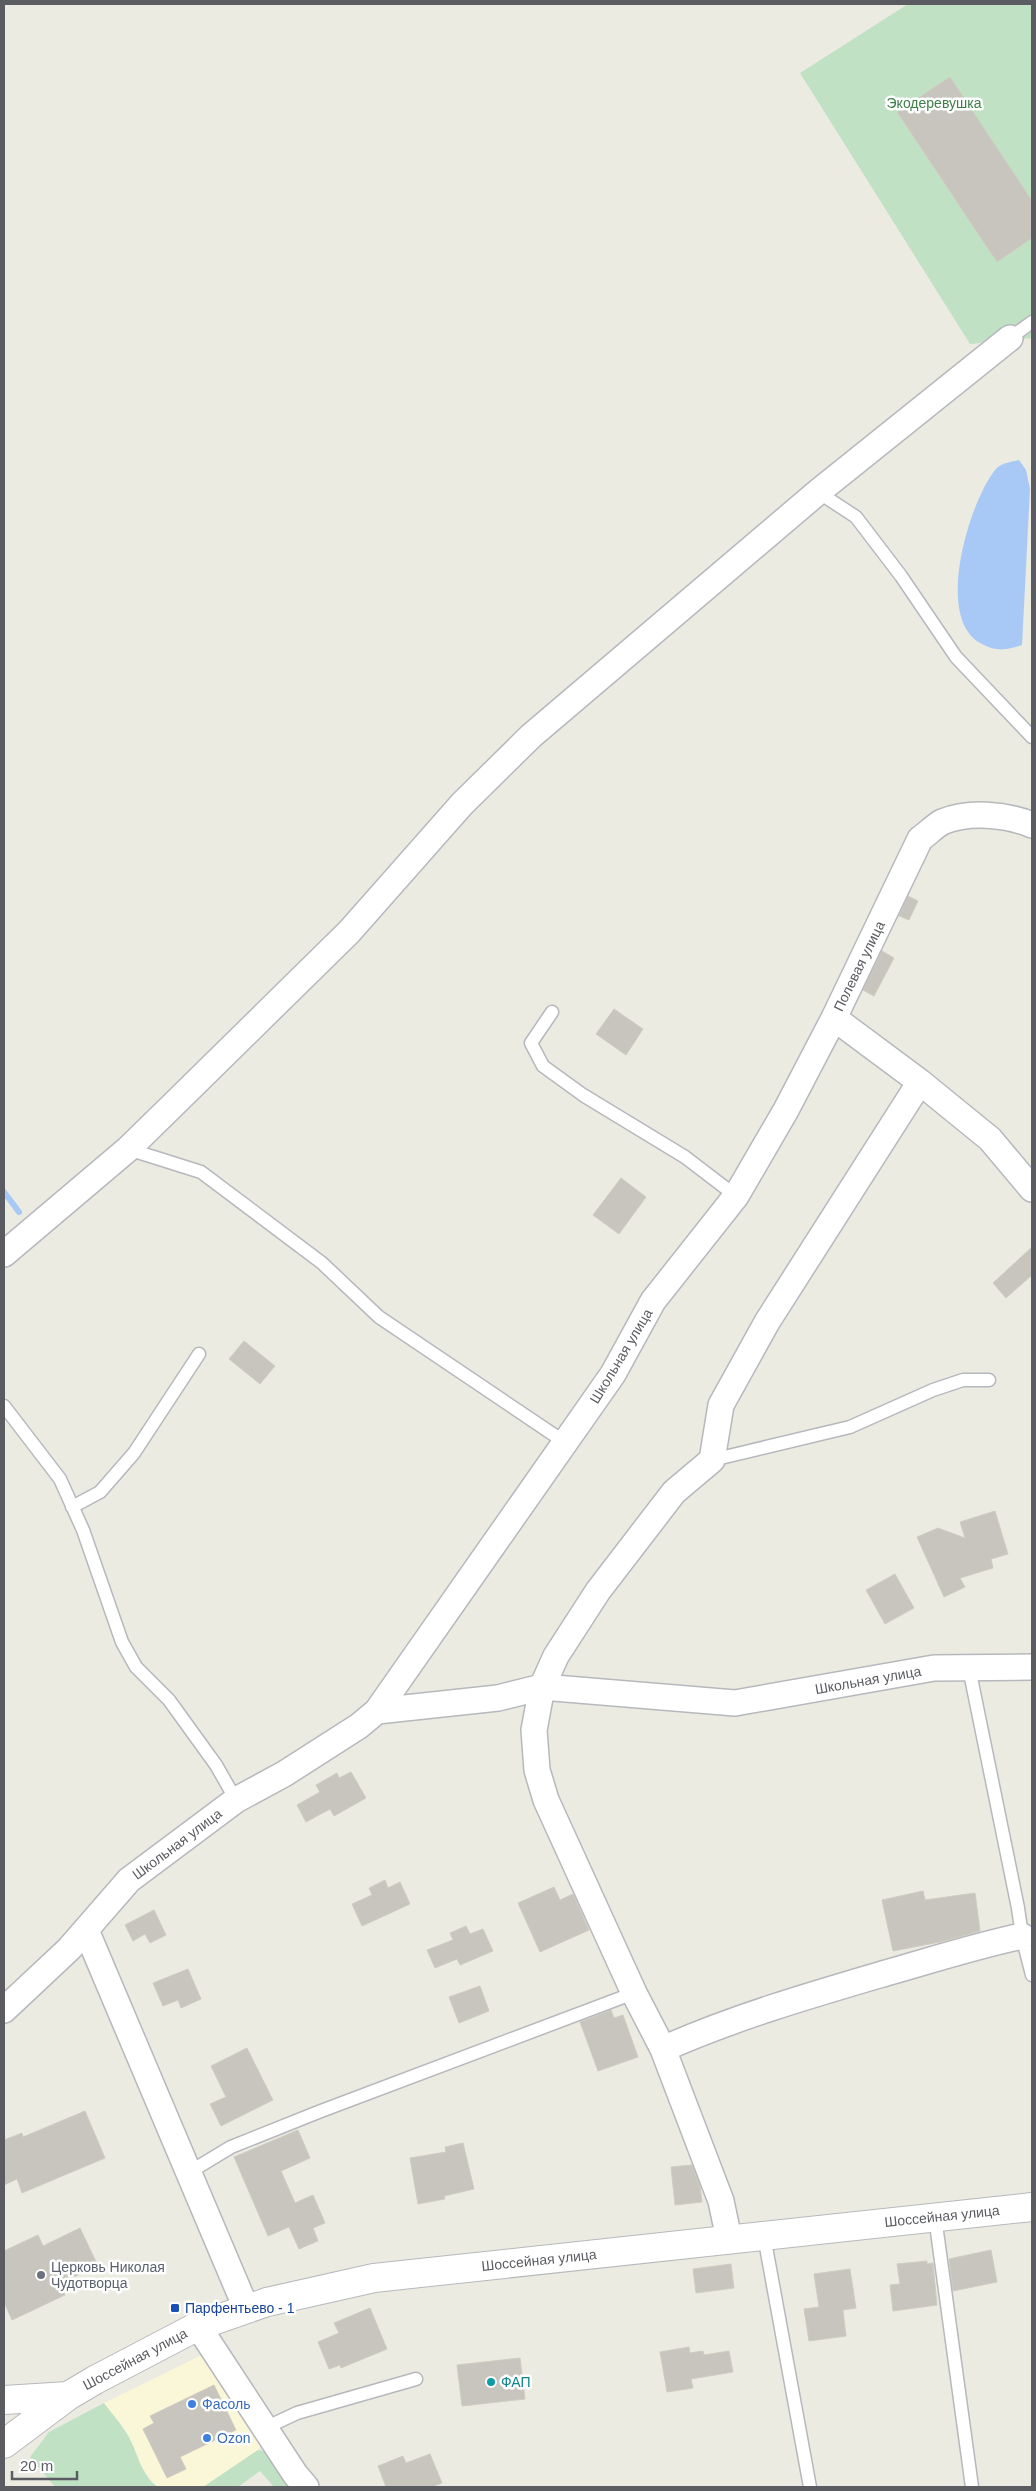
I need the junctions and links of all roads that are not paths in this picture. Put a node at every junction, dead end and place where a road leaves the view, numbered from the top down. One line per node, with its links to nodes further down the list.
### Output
1 (1032, 322): 2 (lane)
2 (1010, 338): 3 (street)
3 (818, 492): 4 (lane); 9 (street)
4 (1032, 737)
5 (1032, 825): 7 (street, Полевая улица)
6 (552, 1012): 11 (lane)
7 (834, 1018): 8 (street, Полевая улица); 11 (street, Школьная улица)
8 (920, 1082): 10 (street, Полевая улица); 17 (street)
9 (128, 1149): 12 (street); 16 (lane)
10 (1032, 1189)
11 (736, 1196): 16 (street, Школьная улица)
12 (4, 1254)
13 (199, 1354): 18 (lane)
14 (989, 1380): 17 (lane)
15 (4, 1406): 18 (lane)
16 (566, 1442): 22 (street, Школьная улица)
17 (712, 1460): 21 (street)
18 (72, 1506): 23 (lane)
19 (1032, 1667): 20 (street, Школьная улица)
20 (969, 1668): 21 (street, Школьная улица); 25 (lane)
21 (542, 1688): 22 (street, Школьная улица); 27 (street)
22 (377, 1711): 23 (street, Школьная улица)
23 (236, 1800): 24 (street, Школьная улица)
24 (86, 1930): 28 (street, Школьная улица); 30 (street)
25 (1022, 1936): 26 (lane); 29 (street)
26 (1032, 1975)
27 (634, 1993): 29 (street); 30 (lane)
28 (4, 2010)
29 (663, 2049): 34 (street)
30 (188, 2173): 35 (street)
31 (1032, 2207): 32 (street, Шоссейная улица)
32 (935, 2217): 33 (street, Шоссейная улица); 44 (lane)
33 (764, 2236): 34 (street, Шоссейная улица); 43 (lane)
34 (728, 2239): 35 (street, Шоссейная улица)
35 (246, 2308): 36 (street, Шоссейная улица)
36 (198, 2326): 38 (street, Шоссейная улица); 40 (street)
37 (416, 2378): 40 (lane)
38 (68, 2396): 39 (street); 41 (street, Шоссейная улица)
39 (4, 2400)
40 (265, 2428): 42 (street)
41 (4, 2444)
42 (306, 2487)
43 (810, 2487)
44 (972, 2487)

